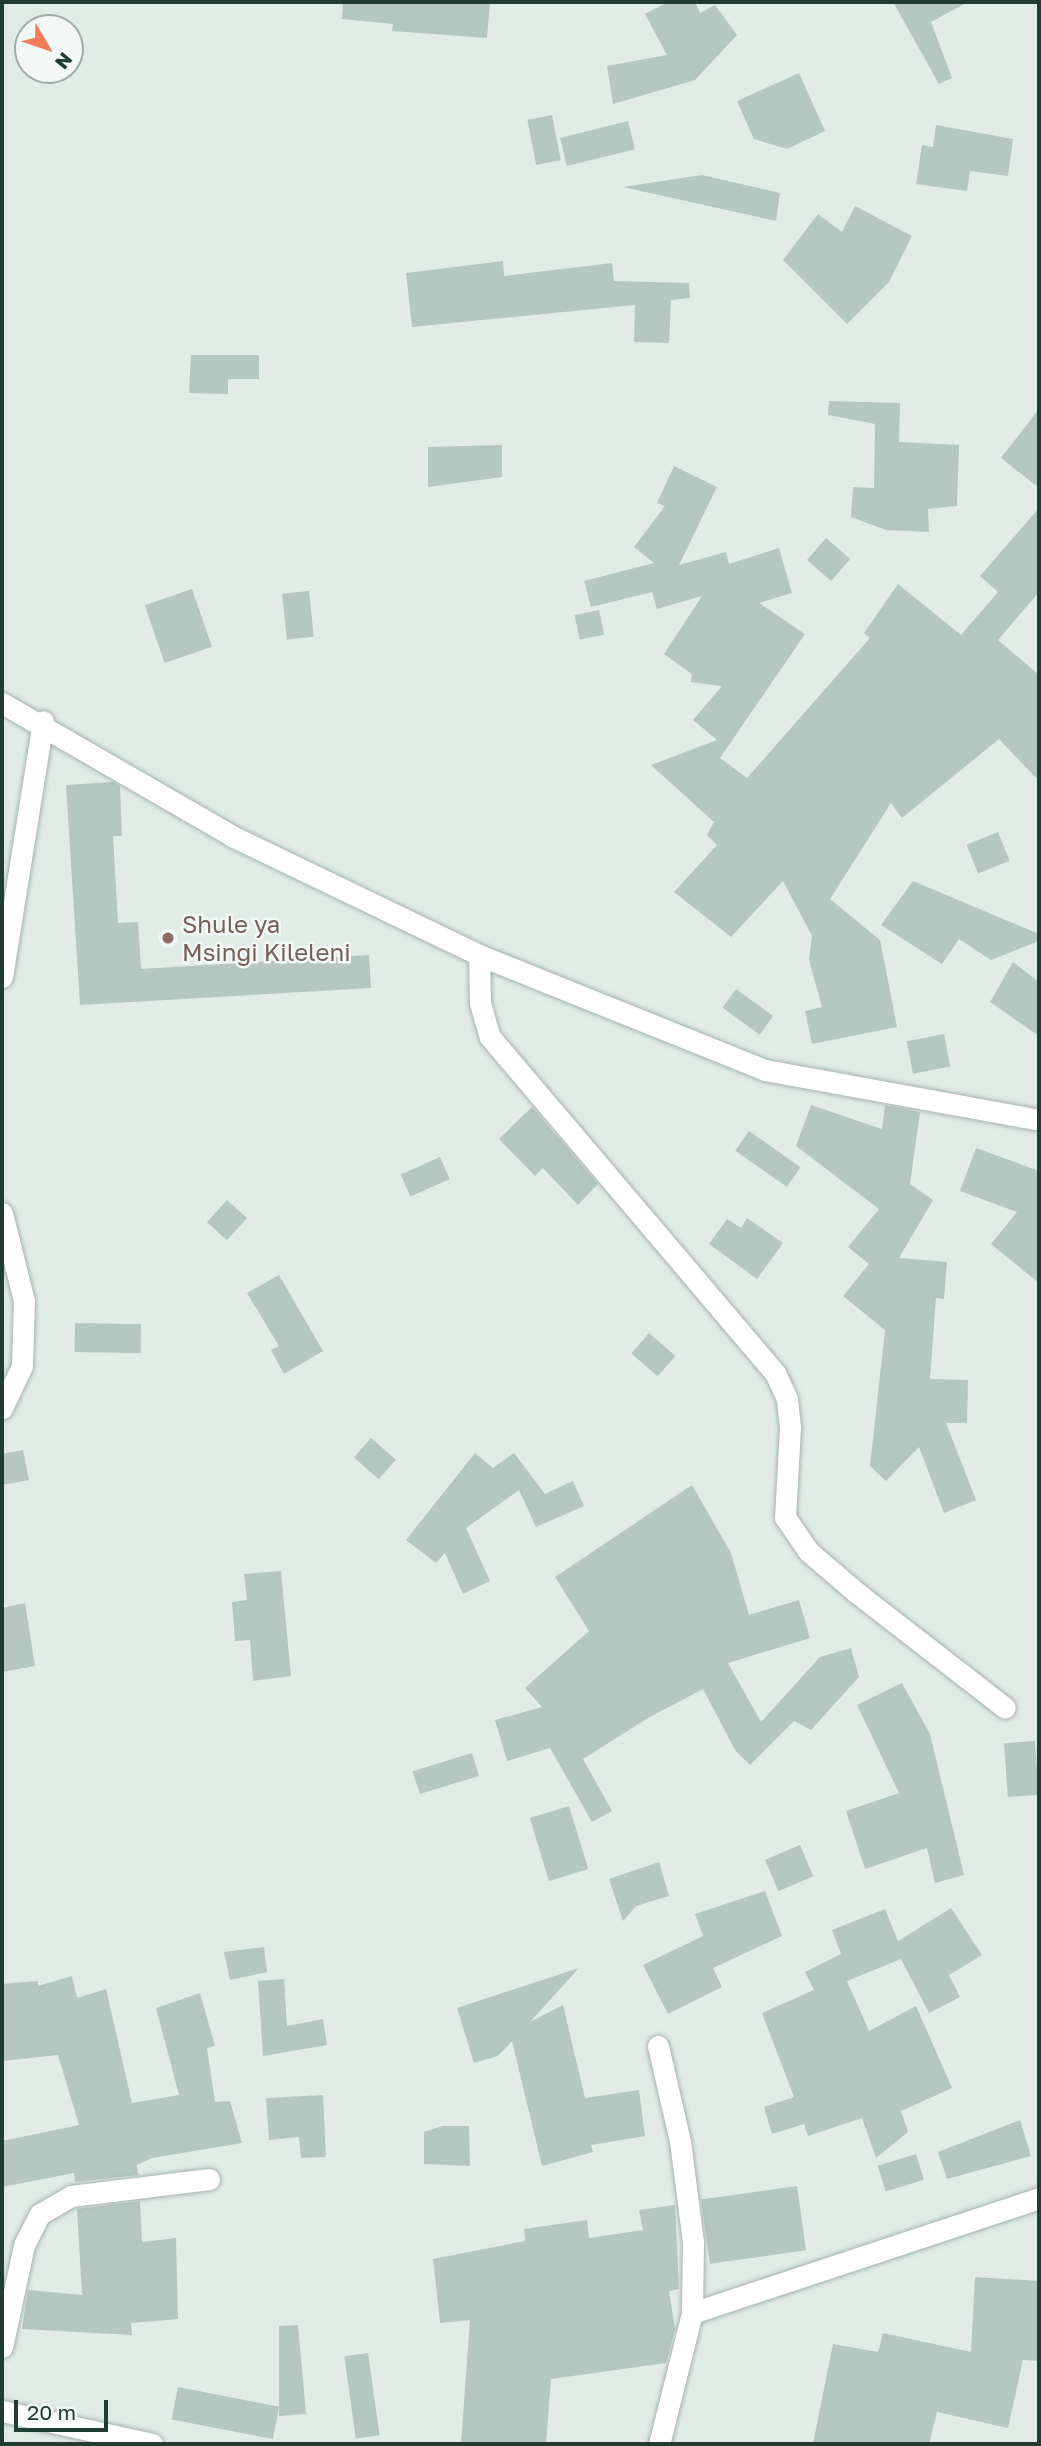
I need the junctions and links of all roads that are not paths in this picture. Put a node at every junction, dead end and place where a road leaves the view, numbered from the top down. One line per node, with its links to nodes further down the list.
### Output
1 (2, 703): 2 (street)
2 (43, 721): 3 (street); 4 (street)
3 (479, 955): 5 (street); 8 (street)
4 (2, 977)
5 (1039, 1119)
6 (2, 1213): 7 (street)
7 (2, 1408)
8 (1005, 1708)
9 (658, 2046): 12 (street)
10 (209, 2179): 13 (street)
11 (1039, 2199): 12 (street)
12 (692, 2312): 16 (street)
13 (2, 2347)
14 (2, 2411): 15 (street)
15 (152, 2444)
16 (659, 2444)

